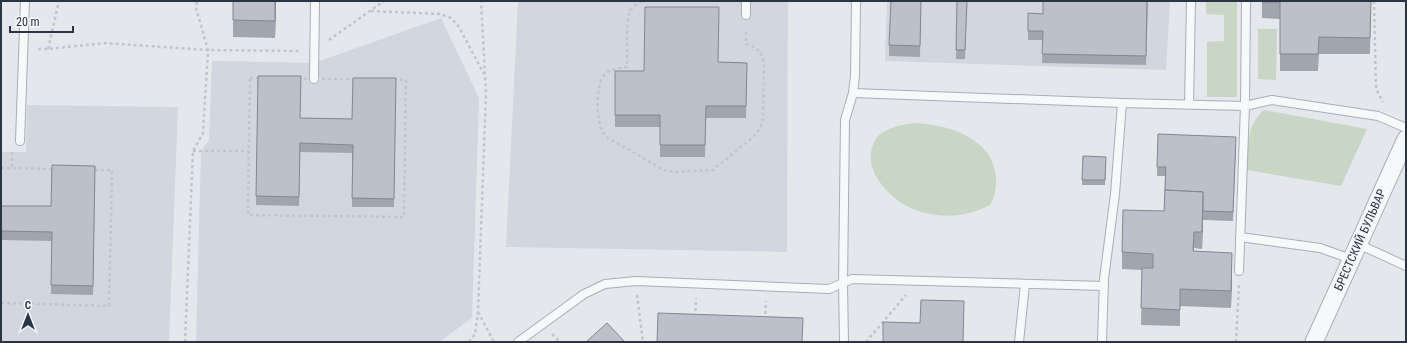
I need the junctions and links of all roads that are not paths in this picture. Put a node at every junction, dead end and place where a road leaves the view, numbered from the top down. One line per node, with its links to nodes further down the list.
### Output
1 (25, 1): 15 (lane)
2 (315, 1): 8 (lane)
3 (746, 1): 7 (lane)
4 (856, 1): 9 (lane)
5 (1191, 1): 11 (lane)
6 (1246, 1): 12 (lane)
7 (746, 15)
8 (314, 79)
9 (853, 93): 10 (lane); 20 (lane)
10 (1122, 103): 11 (lane); 22 (lane)
11 (1189, 104): 12 (lane)
12 (1245, 106): 13 (lane); 16 (lane)
13 (1406, 128)
14 (1406, 139): 17 (street, БРЕСТСКИЙ БУЛЬВАР)
15 (20, 141)
16 (1240, 237): 17 (lane); 19 (lane)
17 (1354, 252): 18 (lane); 27 (street, БРЕСТСКИЙ БУЛЬВАР)
18 (1406, 266)
19 (1239, 271)
20 (843, 284): 21 (lane); 23 (lane); 24 (lane)
21 (1025, 284): 22 (lane); 25 (lane)
22 (1104, 286): 26 (lane)
23 (518, 342)
24 (844, 342)
25 (1019, 342)
26 (1102, 342)
27 (1314, 342)

